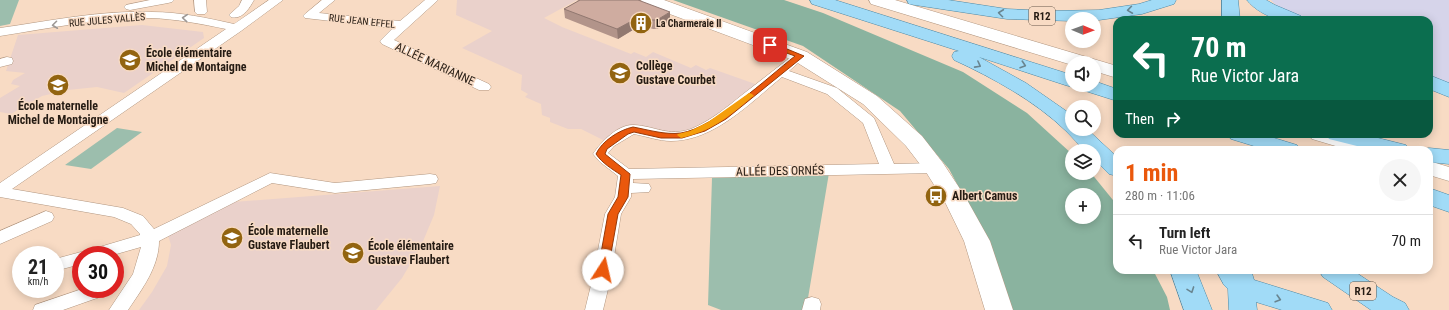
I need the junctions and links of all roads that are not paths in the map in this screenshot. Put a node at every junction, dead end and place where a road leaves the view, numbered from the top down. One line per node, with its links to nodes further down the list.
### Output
1 (168, 0): 15 (street)
2 (200, 0): 16 (street)
3 (248, 0): 21 (street)
4 (329, 0): 22 (street, RUE JEAN EFFEL)
5 (432, 0): 22 (street, RUE JEAN EFFEL)
6 (649, 0): 24 (street)
7 (818, 0): 17 (main road)
8 (877, 0): 25 (street)
9 (915, 0): 10 (main road, R12, one-way to 9)
10 (1168, 0)
11 (1222, 0): 18 (main road)
12 (1230, 0): 19 (main road)
13 (1255, 0): 20 (main road)
14 (273, 1): 21 (street)
15 (130, 7)
16 (201, 12)
17 (852, 12): 30 (main road, one-way to 30); 37 (main road, one-way to 37)
18 (1222, 16)
19 (1231, 16)
20 (1286, 16)
21 (236, 22): 23 (street, RUE JULES VALLÈS, one-way to 23); 55 (street)
22 (403, 26): 33 (street, ALLÉE MARIANNE)
23 (0, 32)
24 (800, 56): 28 (street); 48 (street)
25 (1065, 57)
26 (1101, 68): 27 (street)
27 (1113, 71)
28 (780, 72): 49 (street); 53 (street)
29 (1433, 74): 31 (main road)
30 (1065, 79)
31 (1449, 81)
32 (1433, 83): 35 (main road)
33 (484, 87)
34 (1101, 90): 36 (main road)
35 (1449, 90)
36 (1113, 94)
37 (1065, 121)
38 (1082, 136): 47 (main road)
39 (1252, 138): 42 (main road)
40 (1333, 138): 43 (street)
41 (1352, 138): 44 (main road)
42 (1276, 146)
43 (1359, 146)
44 (1383, 146)
45 (1433, 156): 46 (main road)
46 (1449, 157)
47 (1113, 165)
48 (935, 168): 49 (street, ALLÉE DES ORNÉS); 69 (street)
49 (888, 169): 53 (street, ALLÉE DES ORNÉS)
50 (1433, 169): 51 (street)
51 (1449, 174)
52 (430, 179): 60 (street)
53 (625, 181): 54 (street); 68 (street)
54 (643, 188)
55 (0, 191): 60 (street)
56 (1433, 198): 57 (main road)
57 (1449, 204)
58 (46, 217): 59 (street)
59 (0, 238)
60 (150, 238): 61 (street); 67 (street)
61 (123, 246)
62 (1184, 274): 70 (main road, one-way to 70)
63 (1338, 274): 73 (main road, R12)
64 (1236, 281): 71 (main road); 72 (main road, one-way to 72)
65 (77, 298): 66 (street)
66 (42, 310)
67 (118, 310)
68 (594, 310)
69 (999, 310)
70 (1198, 310)
71 (1228, 310)
72 (1318, 310)
73 (1396, 310)

